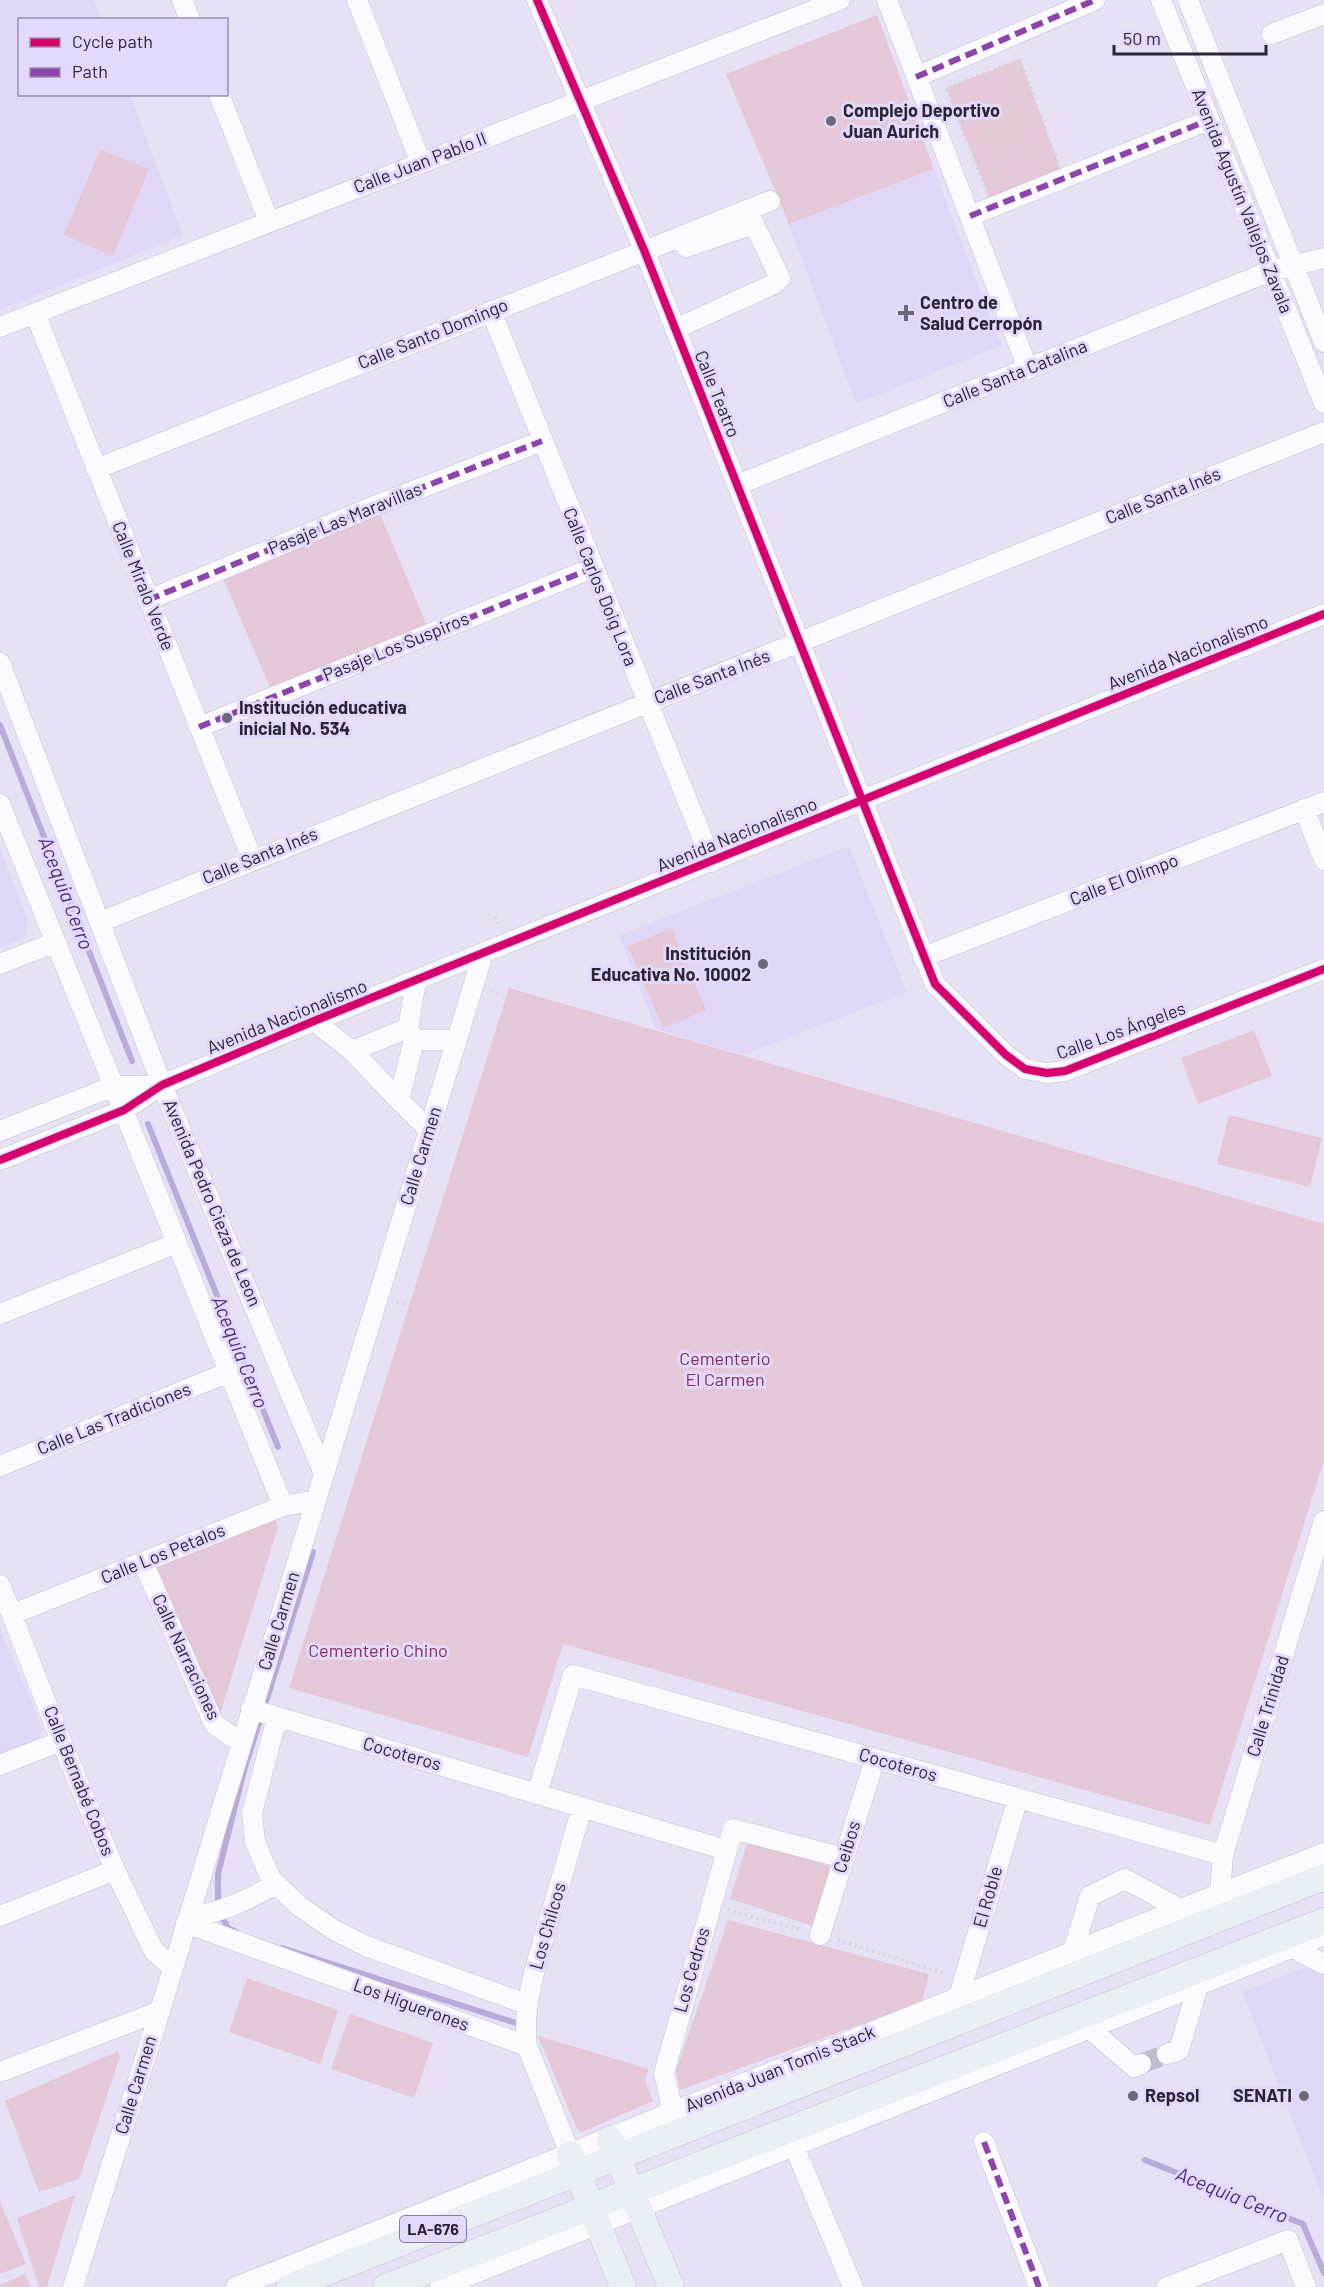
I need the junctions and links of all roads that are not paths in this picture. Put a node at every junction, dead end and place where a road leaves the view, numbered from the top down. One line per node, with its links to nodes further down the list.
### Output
1 (182, 0): 10 (street)
2 (357, 0): 16 (street)
3 (537, 0): 14 (street, Calle Teatro)
4 (840, 0): 14 (street, Calle Juan Pablo II)
5 (887, 0): 12 (street)
6 (1095, 0): 12 (street)
7 (1161, 0): 15 (street, Avenida Agustín Vallejos Zavala)
8 (1188, 0): 22 (street, Avenida Agustín Vallejos Zavala)
9 (1324, 14): 11 (street)
10 (189, 18)
11 (1272, 34)
12 (916, 77): 18 (street)
13 (220, 96): 19 (street)
14 (580, 101): 16 (street, Calle Juan Pablo II); 20 (street, Calle Teatro)
15 (1209, 120): 18 (street); 23 (street, Avenida Agustín Vallejos Zavala)
16 (421, 163): 19 (street, Calle Juan Pablo II)
17 (770, 201): 20 (street, Calle Santo Domingo)
18 (970, 216): 29 (street)
19 (269, 222): 25 (street, Calle Juan Pablo II)
20 (646, 255): 24 (street, Calle Santo Domingo); 27 (street, Calle Teatro); 27 (street)
21 (1324, 258): 22 (street, Calle Santa Catalina)
22 (1294, 265): 23 (street, Calle Santa Catalina); 28 (street, Avenida Agustín Vallejos Zavala)
23 (1271, 271): 29 (street, Calle Santa Catalina); 30 (street, Avenida Agustín Vallejos Zavala)
24 (490, 311): 32 (street, Calle Carlos Doig Lora); 33 (street, Calle Santo Domingo)
25 (35, 313): 26 (street, Calle Juan Pablo II); 33 (street, Calle Miralo Verde)
26 (0, 327)
27 (675, 329): 34 (street, Calle Teatro)
28 (1324, 342)
29 (1028, 369): 34 (street, Calle Santa Catalina)
30 (1324, 403)
31 (1324, 432): 38 (street, Calle Santa Inés)
32 (542, 441): 35 (street, Calle Carlos Doig Lora); 36 (street, Pasaje Las Maravillas)
33 (96, 469): 36 (street, Calle Miralo Verde)
34 (737, 485): 38 (street, Calle Teatro)
35 (593, 568): 40 (street, Calle Carlos Doig Lora); 41 (street, Pasaje Los Suspiros)
36 (148, 600): 41 (street, Calle Miralo Verde)
37 (1324, 614): 42 (street, Avenida Nacionalismo)
38 (799, 641): 40 (street, Calle Santa Inés); 42 (street, Calle Teatro)
39 (0, 663): 49 (street, Avenida Pedro Cieza de Leon)
40 (646, 702): 46 (street, Calle Santa Inés); 48 (street, Calle Carlos Doig Lora)
41 (199, 727): 46 (street, Calle Miralo Verde)
42 (862, 801): 48 (street, Avenida Nacionalismo); 52 (street, Calle Los Ángeles)
43 (1324, 802): 45 (street, Calle El Olimpo)
44 (0, 804): 50 (street)
45 (1304, 809): 47 (street); 52 (street, Calle El Olimpo)
46 (252, 859): 49 (street, Calle Santa Inés)
47 (1324, 860)
48 (712, 862): 51 (street, Avenida Nacionalismo)
49 (100, 922): 60 (street, Avenida Pedro Cieza de Leon)
50 (56, 942): 53 (street); 61 (street)
51 (483, 954): 55 (street, Avenida Nacionalismo); 58 (street, Calle Carmen)
52 (923, 957): 54 (street, Calle Los Ángeles)
53 (0, 964)
54 (1324, 969)
55 (416, 981): 56 (street, Avenida Nacionalismo); 57 (street)
56 (314, 1022): 59 (street); 60 (street, Avenida Nacionalismo)
57 (411, 1034): 58 (street); 59 (street); 62 (street)
58 (457, 1040): 64 (street, Calle Carmen)
59 (352, 1051): 62 (street)
60 (162, 1085): 61 (street); 63 (street); 71 (street, Avenida Pedro Cieza de Leon)
61 (114, 1086): 63 (street); 65 (street)
62 (399, 1100): 64 (street)
63 (124, 1110): 66 (street); 67 (street)
64 (429, 1130): 71 (street, Calle Carmen)
65 (0, 1131)
66 (0, 1160)
67 (177, 1243): 68 (street); 69 (street)
68 (0, 1314)
69 (229, 1372): 70 (street, Calle Las Tradiciones); 73 (street)
70 (0, 1466)
71 (324, 1473): 72 (street, Calle Carmen)
72 (316, 1500): 73 (street, Calle Los Petalos); 78 (street, Calle Carmen)
73 (282, 1506): 75 (street, Calle Los Petalos)
74 (1324, 1521): 89 (street, Calle Trinidad)
75 (143, 1562): 77 (street, Calle Los Petalos); 81 (street, Calle Narraciones)
76 (0, 1585): 77 (street, Calle Bernabé Cobos)
77 (13, 1614): 80 (street, Calle Bernabé Cobos)
78 (251, 1709): 79 (street, Cocoteros); 81 (street, Calle Carmen)
79 (277, 1717): 84 (street, Cocoteros); 93 (street)
80 (61, 1741): 83 (street); 91 (street, Calle Bernabé Cobos)
81 (241, 1743): 97 (street, Calle Carmen)
82 (874, 1758): 84 (street, Cocoteros); 85 (street, Cocoteros); 90 (street, Ceibos)
83 (0, 1765)
84 (537, 1794): 86 (street, Cocoteros)
85 (1018, 1798): 89 (street, Cocoteros); 106 (street, El Roble)
86 (582, 1807): 87 (street, Cocoteros); 107 (street, Los Chilcos)
87 (726, 1850): 90 (street, Los Cedros); 114 (street, Los Cedros)
88 (1324, 1852): 94 (street, Avenida Juan Tomis Stack)
89 (1223, 1855): 94 (street, Calle Trinidad)
90 (844, 1857): 99 (street, Ceibos)
91 (115, 1870): 96 (street); 104 (street, Calle Bernabé Cobos)
92 (1324, 1877): 117 (main road, Avenida Juan Tomis Stack)
93 (276, 1884): 97 (street); 107 (street)
94 (1220, 1893): 95 (street, Avenida Juan Tomis Stack)
95 (1180, 1909): 102 (street, Avenida Juan Tomis Stack); 102 (street)
96 (0, 1916)
97 (187, 1919): 104 (street, Calle Carmen); 110 (street, Los Higuerones)
98 (1324, 1921): 119 (main road)
99 (820, 1935)
100 (1324, 1935): 101 (street)
101 (1293, 1948): 103 (street); 105 (street)
102 (1073, 1951): 106 (street, Avenida Juan Tomis Stack)
103 (1324, 1964)
104 (173, 1968): 108 (street, Calle Carmen)
105 (1198, 1986): 109 (street); 111 (street)
106 (962, 1988): 114 (street, Avenida Juan Tomis Stack)
107 (526, 2004): 110 (street, Los Chilcos)
108 (160, 2011): 113 (street); 121 (street, Calle Carmen)
109 (1090, 2029): 112 (street); 116 (street)
110 (526, 2046): 118 (street)
111 (1167, 2054)
112 (1141, 2064)
113 (0, 2072)
114 (673, 2112): 117 (street, Avenida Juan Tomis Stack)
115 (984, 2142): 129 (street)
116 (794, 2146): 119 (street); 128 (street)
117 (614, 2148): 118 (main road, Avenida Juan Tomis Stack / LA-676); 119 (main road)
118 (573, 2163): 120 (main road); 122 (street, Avenida Juan Tomis Stack / LA-676); 123 (main road, Avenida Juan Tomis Stack / LA-676)
119 (636, 2199): 120 (main road, LA-676); 127 (main road)
120 (594, 2216): 124 (main road, LA-676); 125 (street, LA-676); 126 (main road)
121 (73, 2287)
122 (236, 2287)
123 (289, 2287)
124 (386, 2287)
125 (440, 2287)
126 (623, 2287)
127 (671, 2287)
128 (853, 2287)
129 (1039, 2287)
130 (1167, 2287): 131 (street)
131 (1306, 2287)

